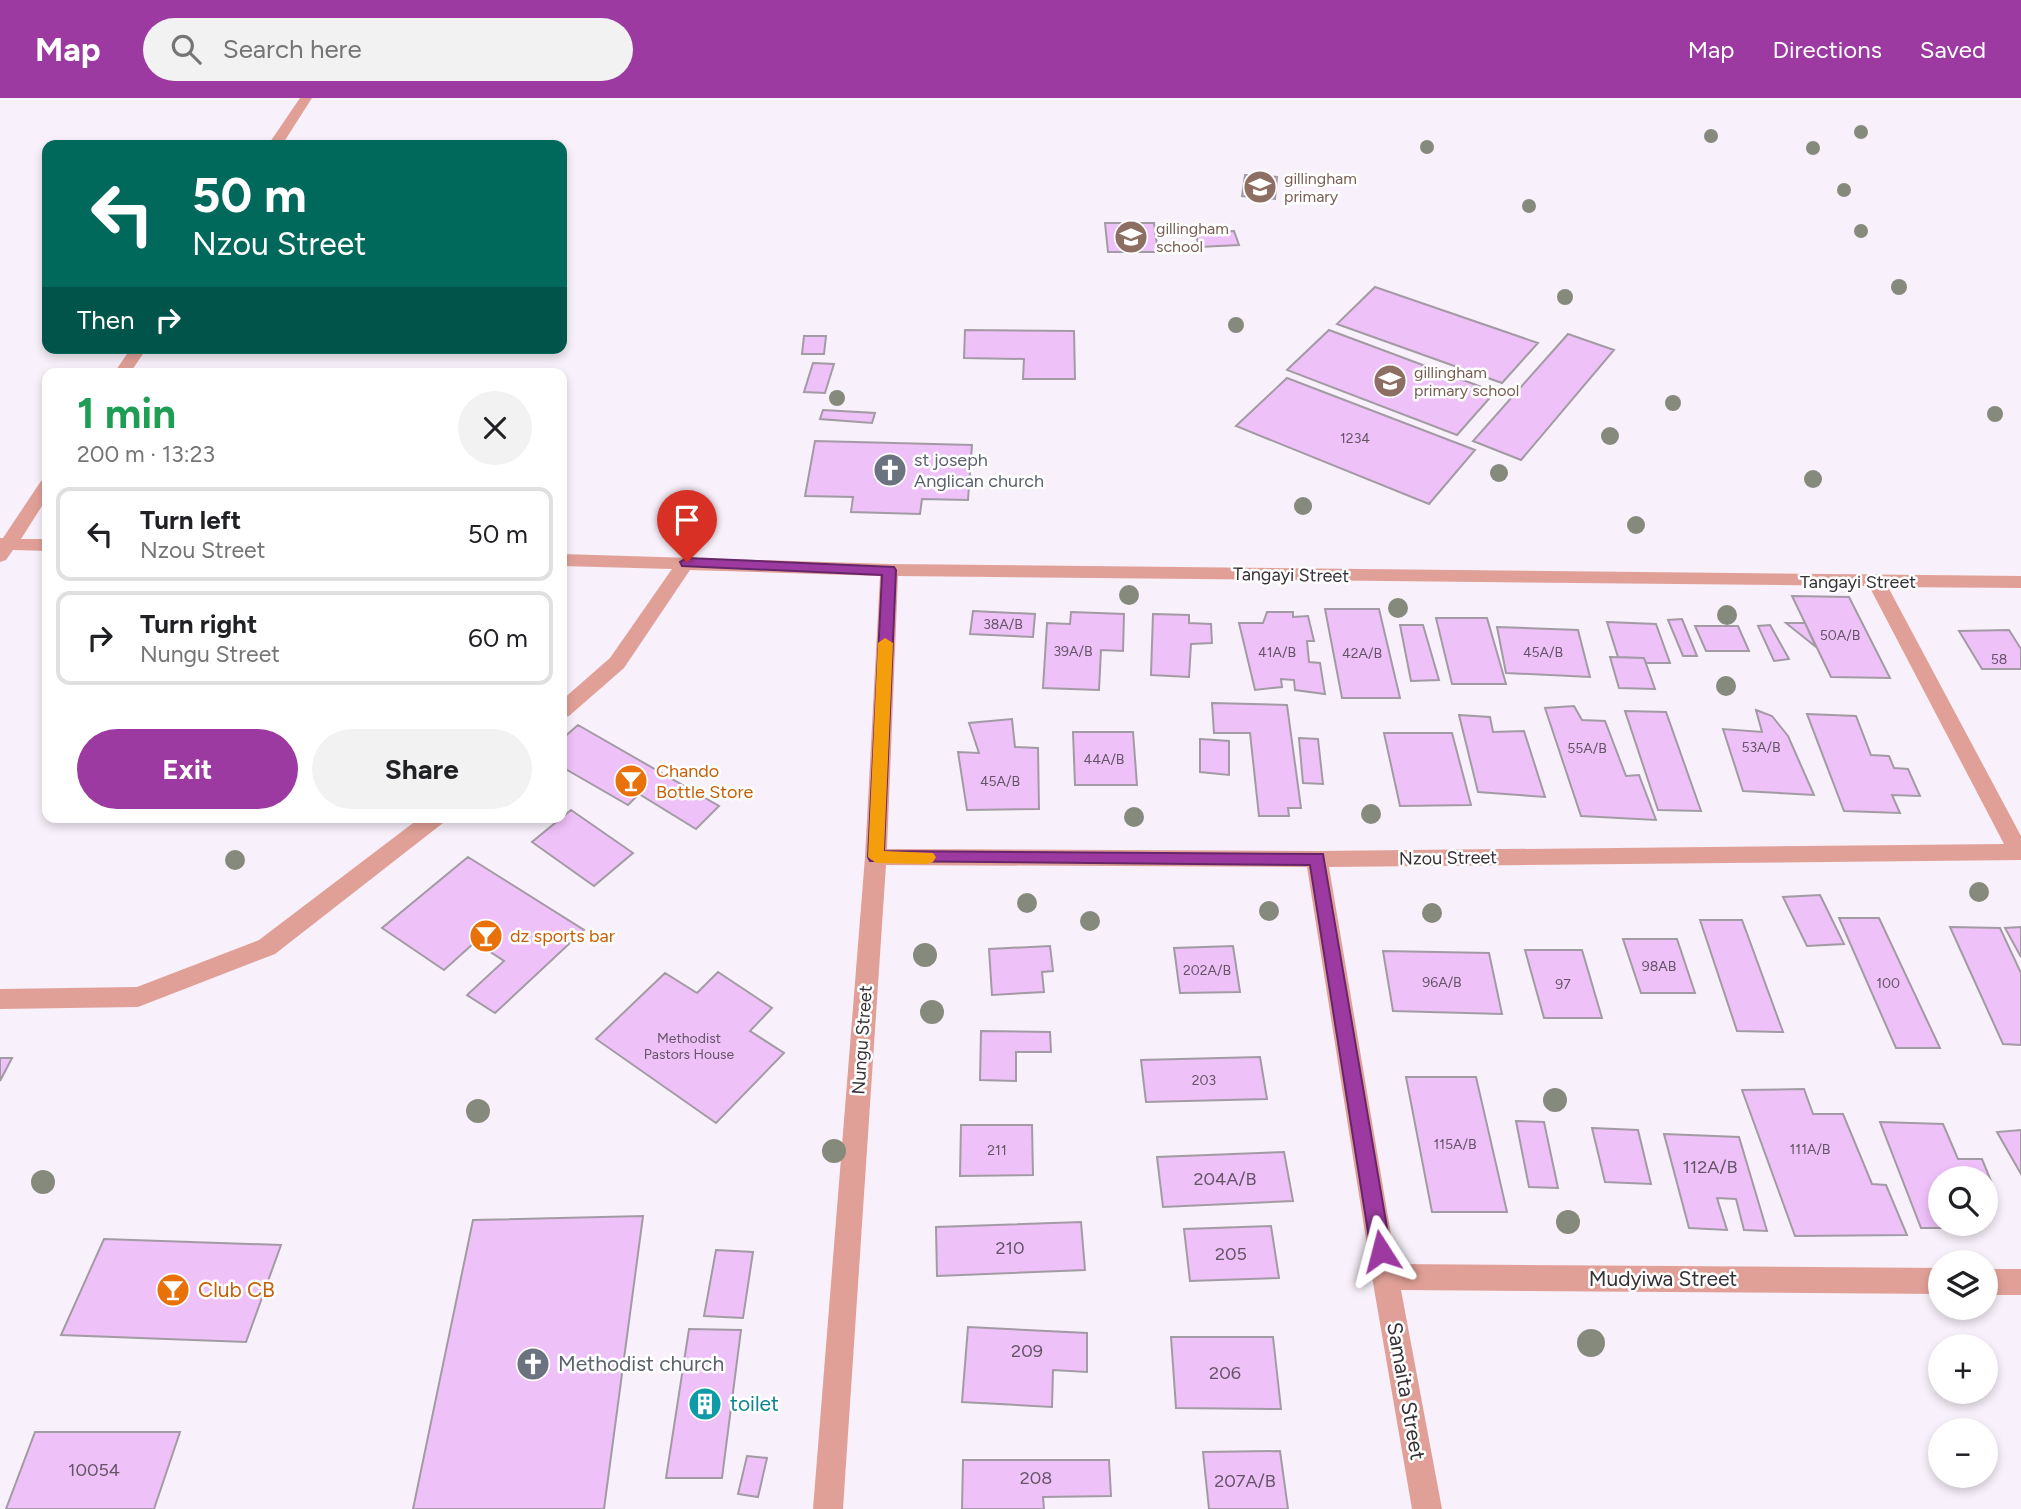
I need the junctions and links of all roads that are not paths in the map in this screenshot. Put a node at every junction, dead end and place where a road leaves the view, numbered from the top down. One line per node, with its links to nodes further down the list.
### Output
1 (306, 98): 2 (street)
2 (278, 140)
3 (42, 492): 5 (street)
4 (42, 545): 5 (street)
5 (2, 548)
6 (567, 560): 7 (street, Tangayi Street)
7 (687, 562): 8 (street, Tangayi Street); 11 (street)
8 (889, 570): 9 (street, Tangayi Street); 14 (street, Nungu Street)
9 (1876, 582): 10 (street, Tangayi Street); 13 (street)
10 (2021, 582)
11 (567, 707)
12 (428, 823): 16 (street)
13 (2020, 852): 15 (street, Nzou Street)
14 (876, 857): 15 (street, Nzou Street); 21 (street, Nungu Street)
15 (1317, 859): 17 (street, Samaita Street)
16 (0, 999)
17 (1385, 1278): 18 (street, Mudyiwa Street); 22 (street, Samaita Street)
18 (1928, 1281)
19 (1998, 1282): 20 (street)
20 (2021, 1282)
21 (828, 1509)
22 (1427, 1509)

